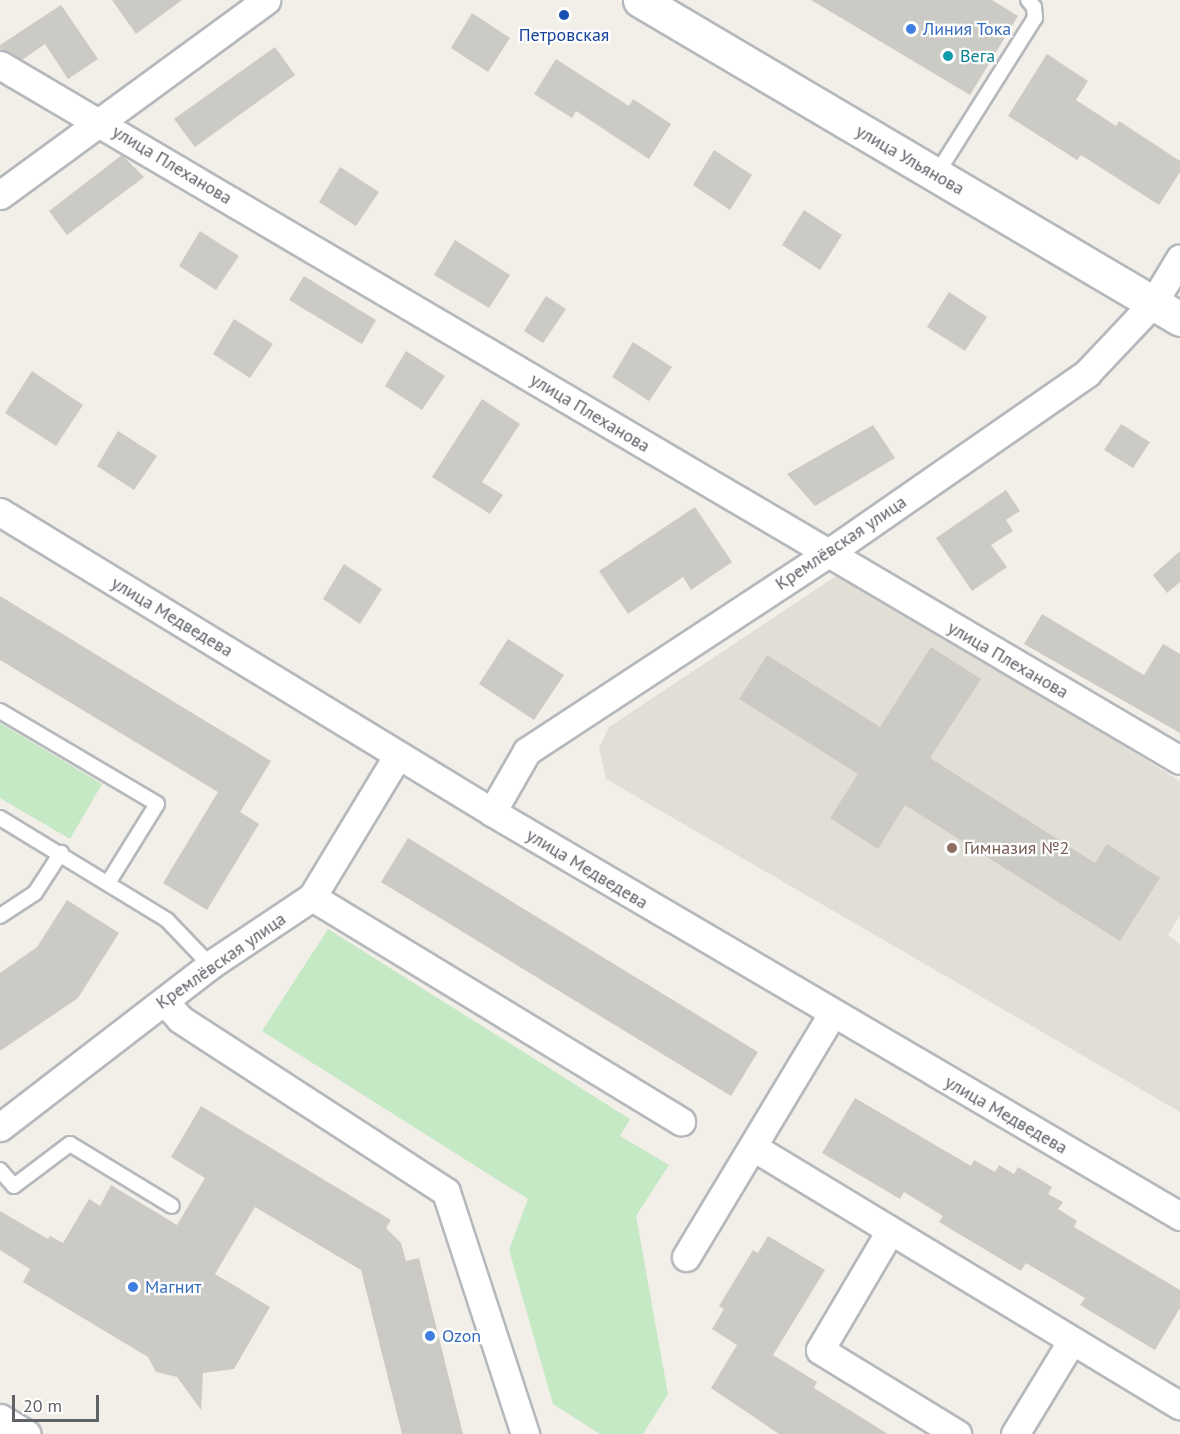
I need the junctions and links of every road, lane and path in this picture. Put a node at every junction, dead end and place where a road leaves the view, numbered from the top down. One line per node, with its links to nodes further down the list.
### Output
1 (266, 0): 5 (street)
2 (640, 0): 6 (main road, улица Ульянова)
3 (1028, 0): 6 (lane)
4 (0, 65): 5 (street, улица Плеханова)
5 (100, 123): 7 (street); 11 (street, улица Плеханова)
6 (936, 175): 9 (main road, улица Ульянова)
7 (0, 195)
8 (1180, 258): 9 (street, Кремлёвская улица)
9 (1166, 311): 11 (street, Кремлёвская улица)
10 (0, 513): 13 (street, улица Медведева)
11 (827, 554): 14 (street, улица Плеханова); 15 (street, Кремлёвская улица)
12 (0, 711): 18 (lane)
13 (398, 755): 15 (street, улица Медведева); 19 (street, Кремлёвская улица)
14 (1180, 760)
15 (492, 812): 23 (street, улица Медведева)
16 (0, 818): 17 (lane)
17 (61, 854): 18 (lane); 20 (lane)
18 (108, 883): 21 (lane)
19 (312, 897): 21 (street, Кремлёвская улица); 24 (street)
20 (0, 916)
21 (210, 965): 22 (street, Кремлёвская улица)
22 (164, 1001): 25 (street, Кремлёвская улица); 36 (street)
23 (832, 1014): 26 (street); 29 (street, улица Медведева)
24 (681, 1120)
25 (0, 1127)
26 (753, 1147): 30 (street); 31 (street)
27 (0, 1170): 28 (lane)
28 (172, 1206)
29 (1180, 1216)
30 (890, 1231): 32 (street); 37 (street)
31 (686, 1257)
32 (1071, 1342): 33 (street); 38 (street)
33 (1180, 1406)
34 (0, 1418): 35 (street)
35 (27, 1434)
36 (525, 1434)
37 (957, 1434)
38 (1015, 1434)

